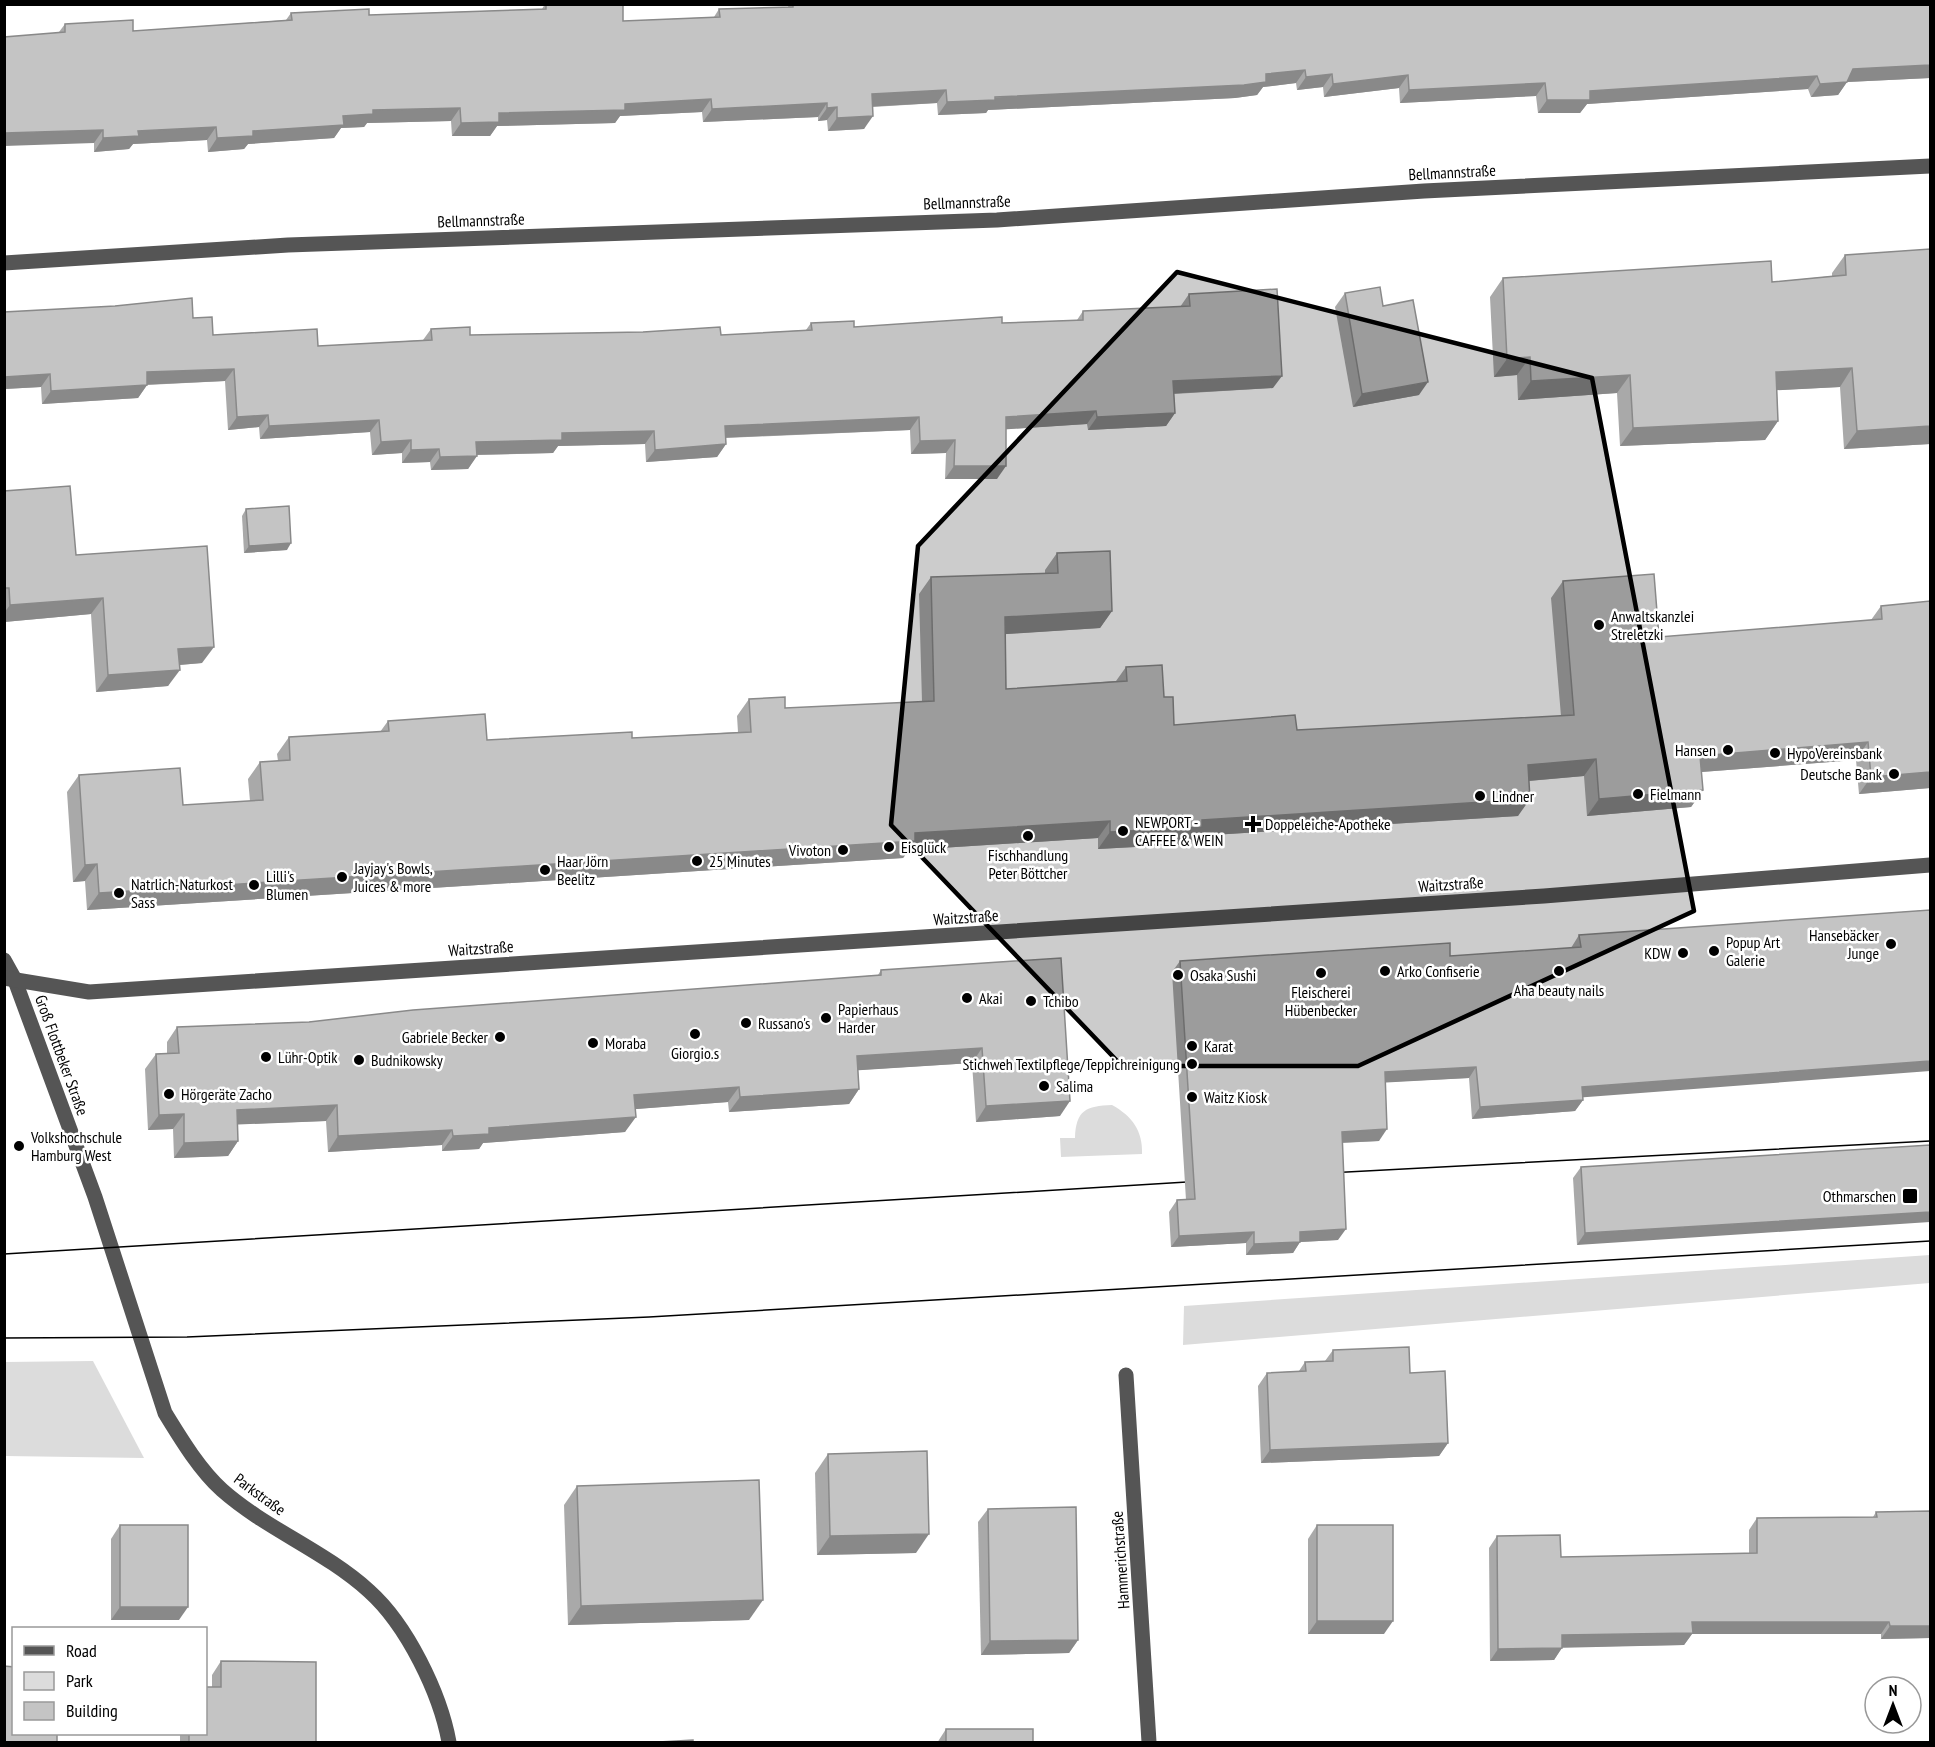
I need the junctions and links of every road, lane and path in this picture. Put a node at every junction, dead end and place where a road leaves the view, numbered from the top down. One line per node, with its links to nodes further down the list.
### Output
1 (1930, 166): 2 (street, Bellmannstraße)
2 (4, 263)
3 (1930, 865): 5 (street, Waitzstraße)
4 (4, 960): 5 (street, Groß Flottbeker Straße)
5 (9, 978): 6 (street, Groß Flottbeker Straße)
6 (95, 1197): 8 (street, Parkstraße)
7 (1126, 1375): 9 (street, Hammerichstraße)
8 (449, 1743)
9 (1149, 1743)

